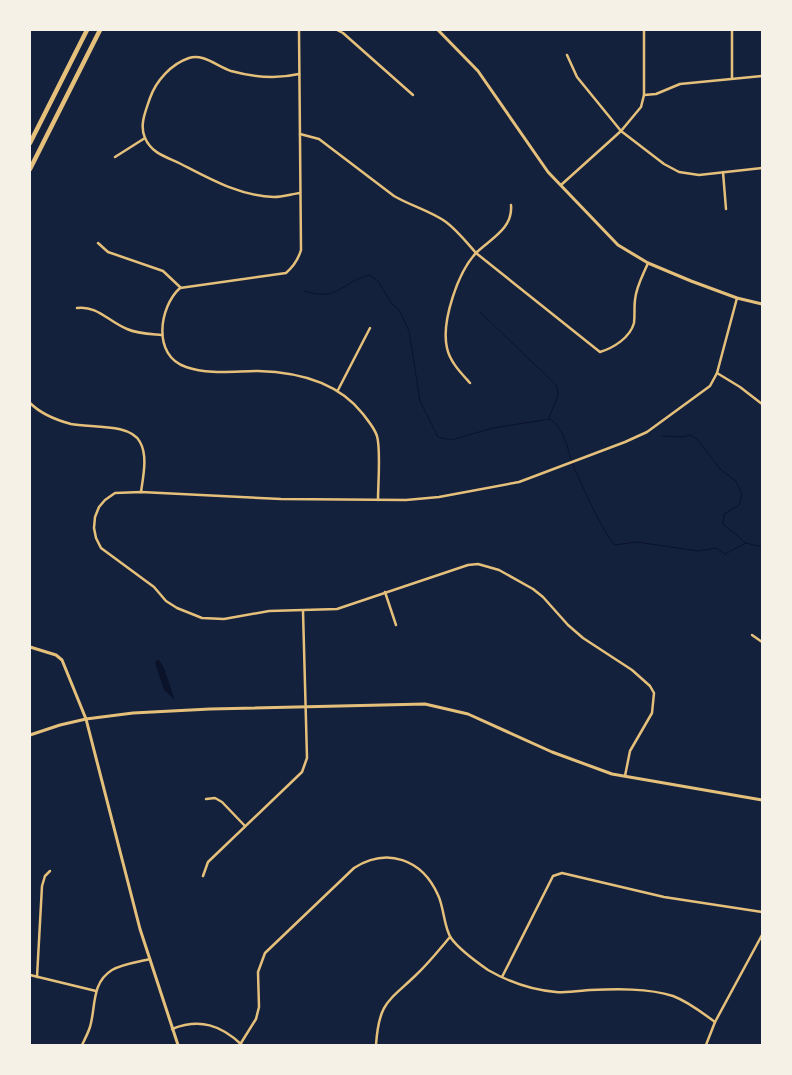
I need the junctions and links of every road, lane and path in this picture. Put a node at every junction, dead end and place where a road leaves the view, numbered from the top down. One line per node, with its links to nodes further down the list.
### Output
1 (87, 30): 17 (highway)
2 (100, 30): 20 (highway)
3 (299, 30): 9 (street)
4 (337, 30): 12 (street)
5 (438, 30): 22 (street)
6 (644, 30): 13 (street)
7 (732, 30): 11 (street)
8 (566, 55): 14 (street)
9 (299, 74): 15 (street); 16 (street)
10 (762, 76): 11 (street)
11 (732, 79): 13 (street)
12 (413, 95)
13 (644, 95): 14 (street)
14 (621, 131): 21 (street); 22 (street)
15 (300, 134): 23 (street); 27 (street)
16 (145, 138): 18 (street); 23 (street)
17 (30, 143)
18 (116, 157)
19 (762, 168): 21 (street)
20 (30, 169)
21 (723, 172): 25 (street)
22 (561, 185): 28 (street)
23 (300, 193): 29 (street)
24 (511, 205): 27 (street)
25 (726, 209)
26 (98, 243): 29 (street)
27 (476, 254): 28 (street); 36 (street)
28 (648, 263): 30 (street)
29 (180, 288): 34 (street)
30 (738, 298): 31 (street); 35 (street)
31 (762, 304)
32 (77, 308): 34 (street)
33 (370, 328): 37 (street)
34 (162, 335): 37 (street)
35 (717, 373): 39 (street); 41 (street)
36 (470, 383)
37 (338, 390): 41 (street)
38 (30, 403): 40 (street)
39 (762, 404)
40 (141, 492): 41 (street); 43 (street)
41 (378, 500)
42 (385, 592): 43 (street); 44 (street); 51 (street)
43 (303, 610): 48 (street)
44 (396, 626)
45 (752, 635): 46 (street)
46 (762, 642)
47 (30, 647): 49 (street)
48 (305, 707): 49 (street); 51 (street); 54 (street)
49 (86, 719): 50 (street); 60 (street)
50 (30, 735)
51 (626, 776): 53 (street)
52 (206, 799): 54 (street)
53 (762, 800)
54 (245, 826): 56 (street)
55 (50, 871): 62 (street)
56 (203, 876)
57 (762, 912): 63 (street)
58 (762, 935): 65 (street)
59 (450, 937): 63 (street); 67 (street); 70 (street)
60 (150, 959): 64 (street); 66 (street)
61 (30, 976): 62 (street)
62 (37, 977): 64 (street)
63 (502, 977): 65 (street)
64 (96, 991): 68 (street)
65 (715, 1022): 71 (street)
66 (172, 1029): 67 (street); 69 (street)
67 (242, 1044)
68 (82, 1045)
69 (178, 1045)
70 (376, 1045)
71 (706, 1045)

